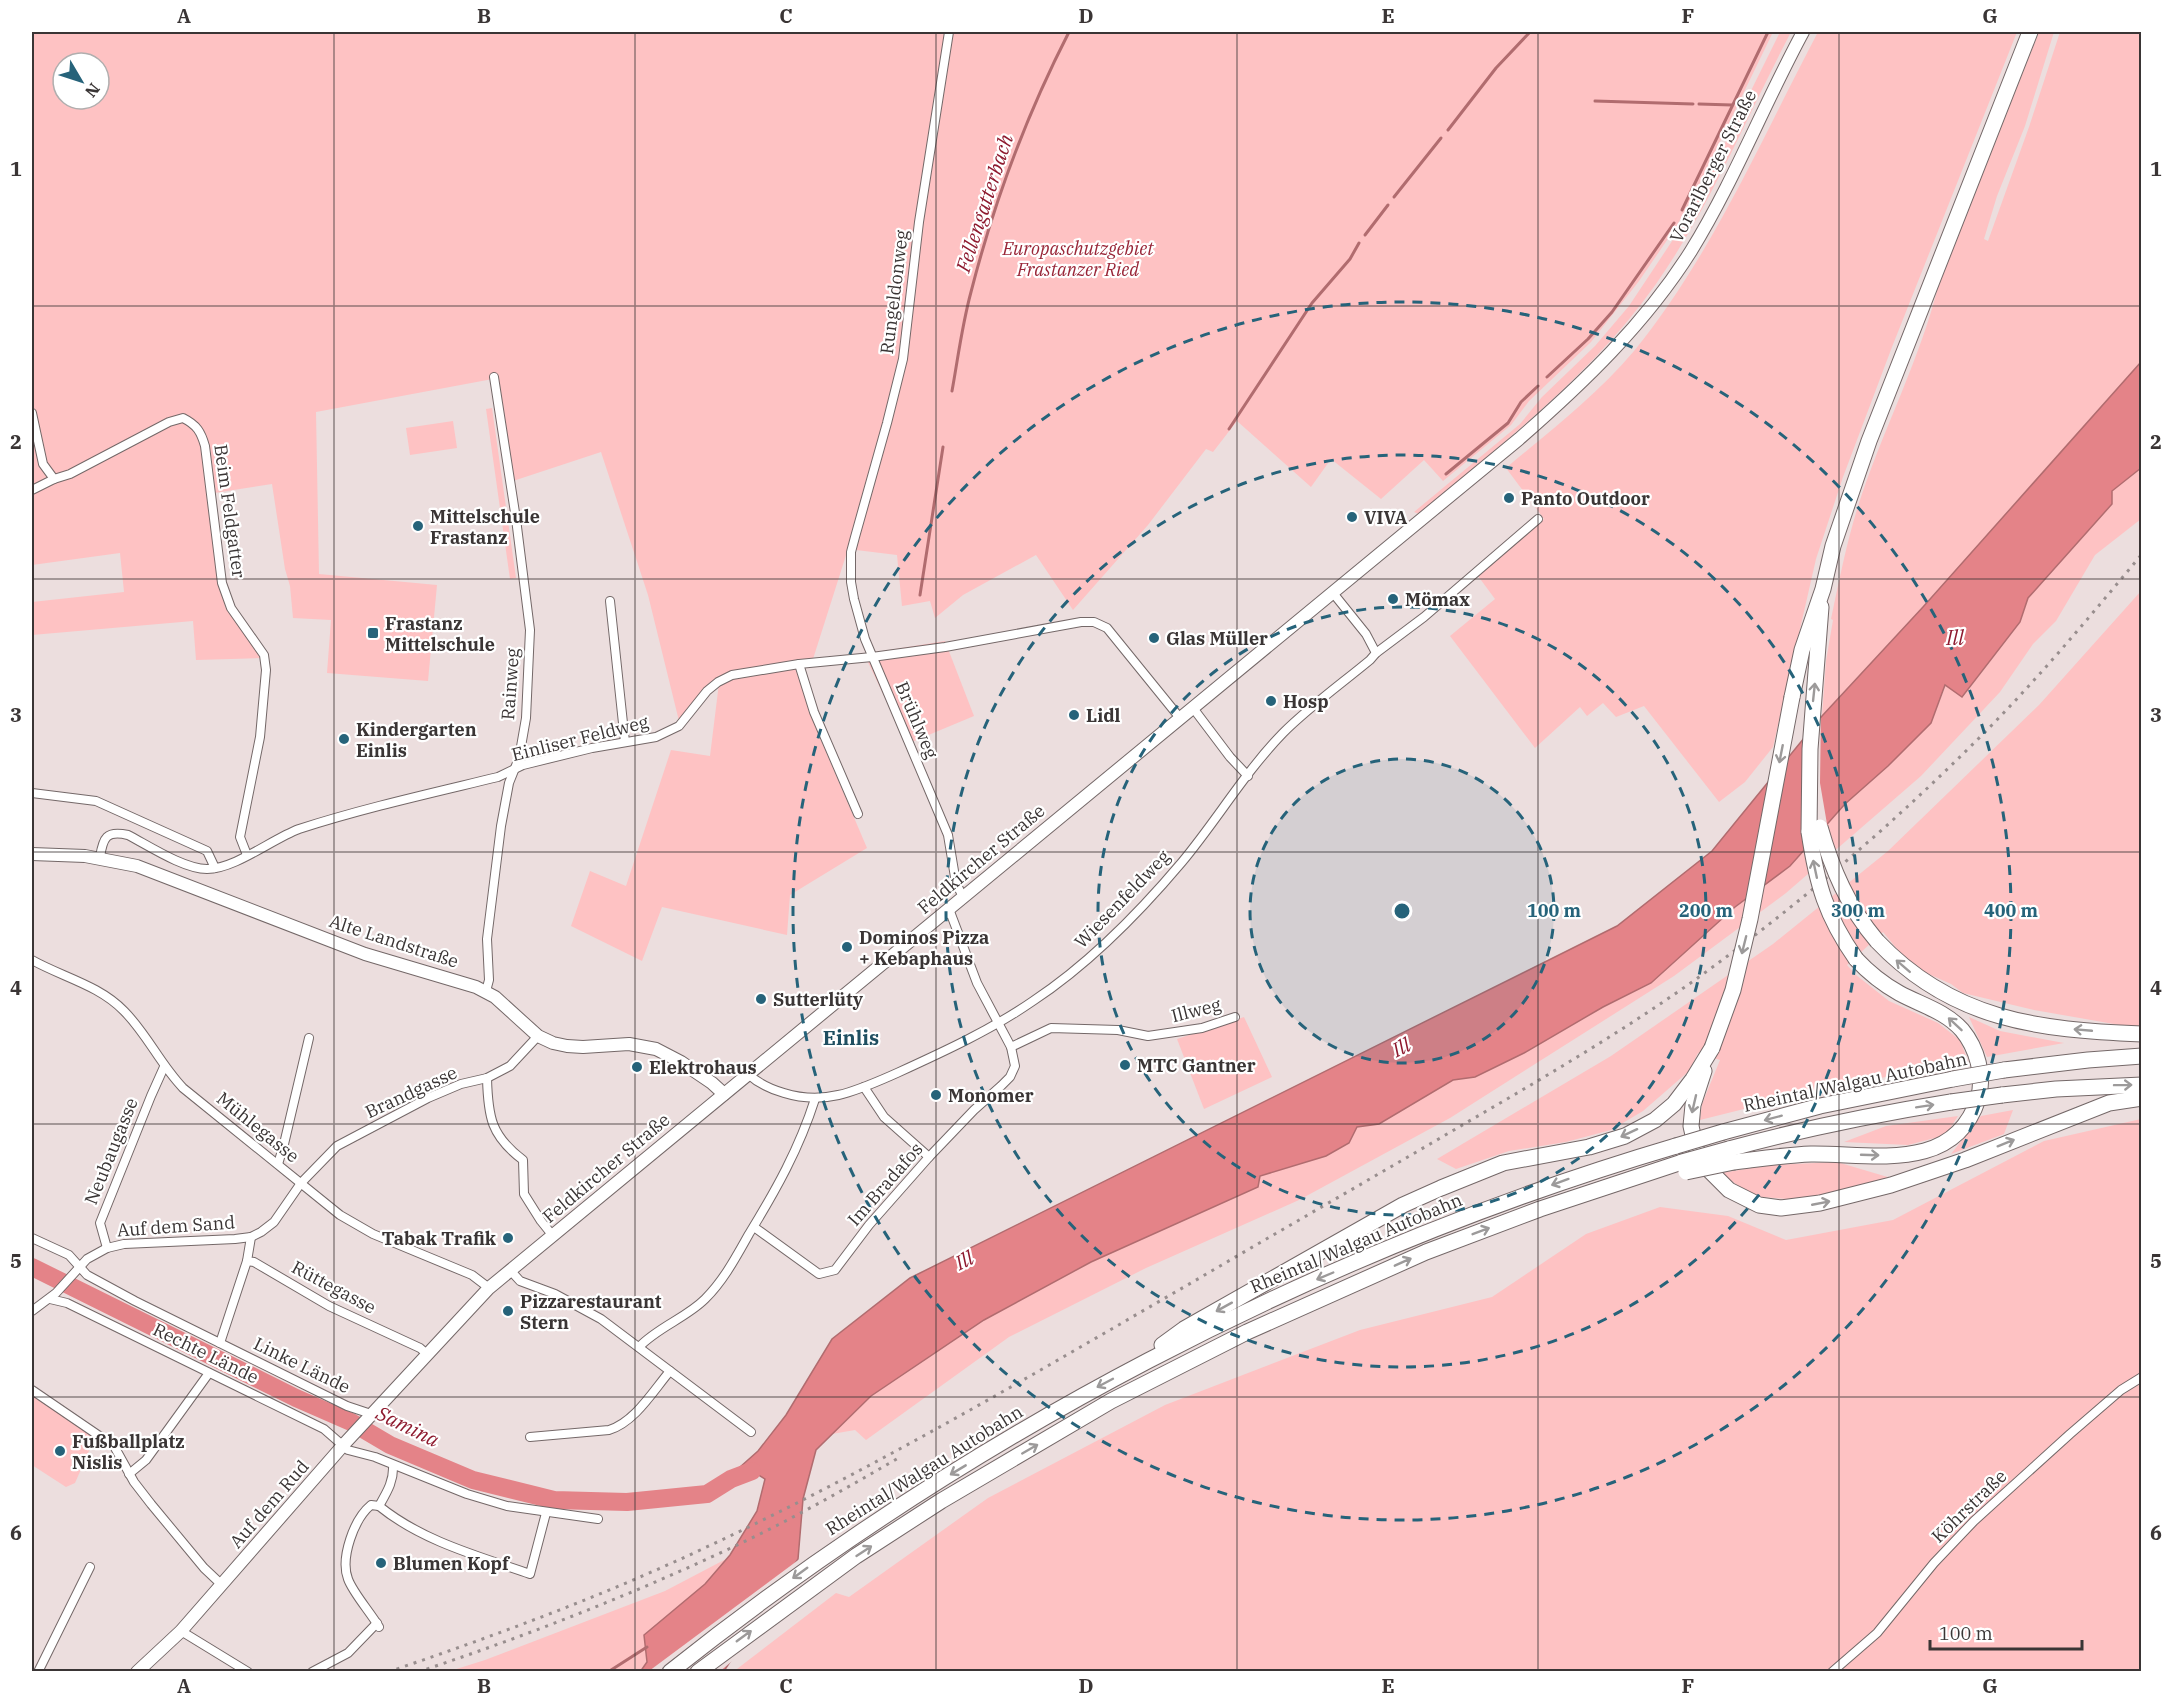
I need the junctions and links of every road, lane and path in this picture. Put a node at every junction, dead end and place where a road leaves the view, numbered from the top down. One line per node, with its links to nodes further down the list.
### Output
1 (949, 32): 10 (street, Rungeldonweg)
2 (1803, 32): 6 (main road, Vorarlberger Straße)
3 (2030, 32): 11 (highway)
4 (494, 377): 20 (street, Rainweg)
5 (32, 413): 7 (street)
6 (1519, 439): 12 (main road, Feldkircher Straße)
7 (54, 479): 8 (street); 26 (street, Beim Feldgatter)
8 (32, 490)
9 (1538, 519): 14 (street, Wiesenfeldweg)
10 (851, 552): 15 (street, Brühlweg)
11 (1822, 590): 22 (highway, one-way to 11); 39 (highway, one-way to 39, bridge)
12 (1333, 593): 14 (street); 17 (main road, Feldkircher Straße)
13 (610, 601): 19 (street)
14 (1376, 653): 21 (street, Wiesenfeldweg)
15 (872, 657): 16 (street, Einliser Feldweg); 18 (street, Einliser Feldweg); 29 (street, Brühlweg)
16 (799, 664): 19 (street, Einliser Feldweg); 24 (street)
17 (1193, 708): 18 (main road, Feldkircher Straße); 21 (street)
18 (1180, 718): 29 (main road, Feldkircher Straße)
19 (625, 742): 20 (street, Einliser Feldweg)
20 (513, 769): 26 (street, Einliser Feldweg); 32 (street, Rainweg)
21 (1248, 776): 34 (street, Wiesenfeldweg)
22 (1811, 792): 35 (highway, one-way to 22, bridge); 49 (highway, one-way to 22, bridge)
23 (32, 793): 28 (street)
24 (858, 814)
25 (32, 854): 27 (main road, Alte Landstraße)
26 (247, 855): 28 (street, Einliser Feldweg)
27 (100, 857): 28 (street); 32 (main road, Alte Landstraße)
28 (215, 868)
29 (963, 897): 30 (main road, Feldkircher Straße)
30 (949, 909): 34 (street); 42 (main road, Feldkircher Straße)
31 (32, 960): 41 (street, Mühlegasse)
32 (486, 991): 36 (main road, Alte Landstraße)
33 (1235, 1017): 38 (street, Illweg)
34 (999, 1022): 38 (street, Im Bradafos); 45 (street, Wiesenfeldweg)
35 (2142, 1034)
36 (538, 1036): 43 (street, Brandgasse); 46 (main road, Alte Landstraße)
37 (309, 1038): 51 (street)
38 (1011, 1047): 50 (street, Im Bradafos)
39 (1712, 1048): 47 (highway, one-way to 47); 67 (highway, one-way to 67)
40 (2142, 1056): 67 (highway, Rheintal/Walgau Autobahn, one-way to 67, bridge)
41 (164, 1067): 51 (street, Mühlegasse); 57 (street, Neubaugasse)
42 (748, 1074): 46 (main road, Feldkircher Straße); 48 (street, Wiesenfeldweg)
43 (487, 1078): 52 (street, Brandgasse); 54 (street)
44 (2142, 1085): 49 (highway, Rheintal/Walgau Autobahn, one-way to 44, bridge)
45 (864, 1087): 48 (street, Wiesenfeldweg); 50 (street)
46 (724, 1094): 54 (main road, Feldkircher Straße)
47 (2142, 1098)
48 (815, 1099): 53 (street)
49 (1731, 1156): 89 (highway, Rheintal/Walgau Autobahn, one-way to 49, bridge)
50 (929, 1157): 53 (street, Im Bradafos)
51 (278, 1164): 52 (street, Mühlegasse)
52 (301, 1182): 55 (street, Auf dem Sand); 61 (street, Mühlegasse)
53 (754, 1227): 65 (street)
54 (553, 1236): 60 (main road, Feldkircher Straße)
55 (251, 1237): 57 (street, Auf dem Sand); 58 (street)
56 (32, 1239): 59 (street, Linke Lände)
57 (107, 1248): 59 (street, Auf dem Sand)
58 (247, 1261): 64 (street); 66 (street, Rüttegasse)
59 (77, 1270): 62 (street, Auf dem Sand); 64 (street, Linke Lände)
60 (511, 1271): 61 (main road, Feldkircher Straße); 65 (street)
61 (489, 1288): 66 (main road, Feldkircher Straße)
62 (53, 1296): 63 (street, Auf dem Sand); 69 (street, Rechte Lände)
63 (32, 1311)
64 (220, 1343): 72 (street, Linke Lände)
65 (639, 1347): 68 (street)
66 (427, 1354): 72 (main road, Feldkircher Straße)
67 (1130, 1370): 88 (highway, Rheintal/Walgau Autobahn, one-way to 88)
68 (670, 1371): 73 (street); 74 (street)
69 (209, 1373): 75 (street, Rechte Lände); 77 (street)
70 (2142, 1377): 90 (street, Köhrstraße)
71 (32, 1390): 77 (street)
72 (370, 1416): 75 (main road, Feldkircher Straße)
73 (752, 1432)
74 (530, 1437)
75 (344, 1444): 76 (street); 82 (main road, Auf dem Rud)
76 (393, 1465): 78 (street); 79 (street)
77 (129, 1474): 82 (street)
78 (379, 1506): 79 (street); 87 (street)
79 (546, 1513): 80 (street)
80 (598, 1519)
81 (90, 1567): 84 (street)
82 (222, 1585): 83 (main road, Auf dem Rud)
83 (181, 1631): 85 (main road, Auf dem Rud); 86 (street)
84 (38, 1671)
85 (137, 1671)
86 (248, 1671)
87 (312, 1671)
88 (670, 1671)
89 (698, 1671)
90 (1832, 1671)

